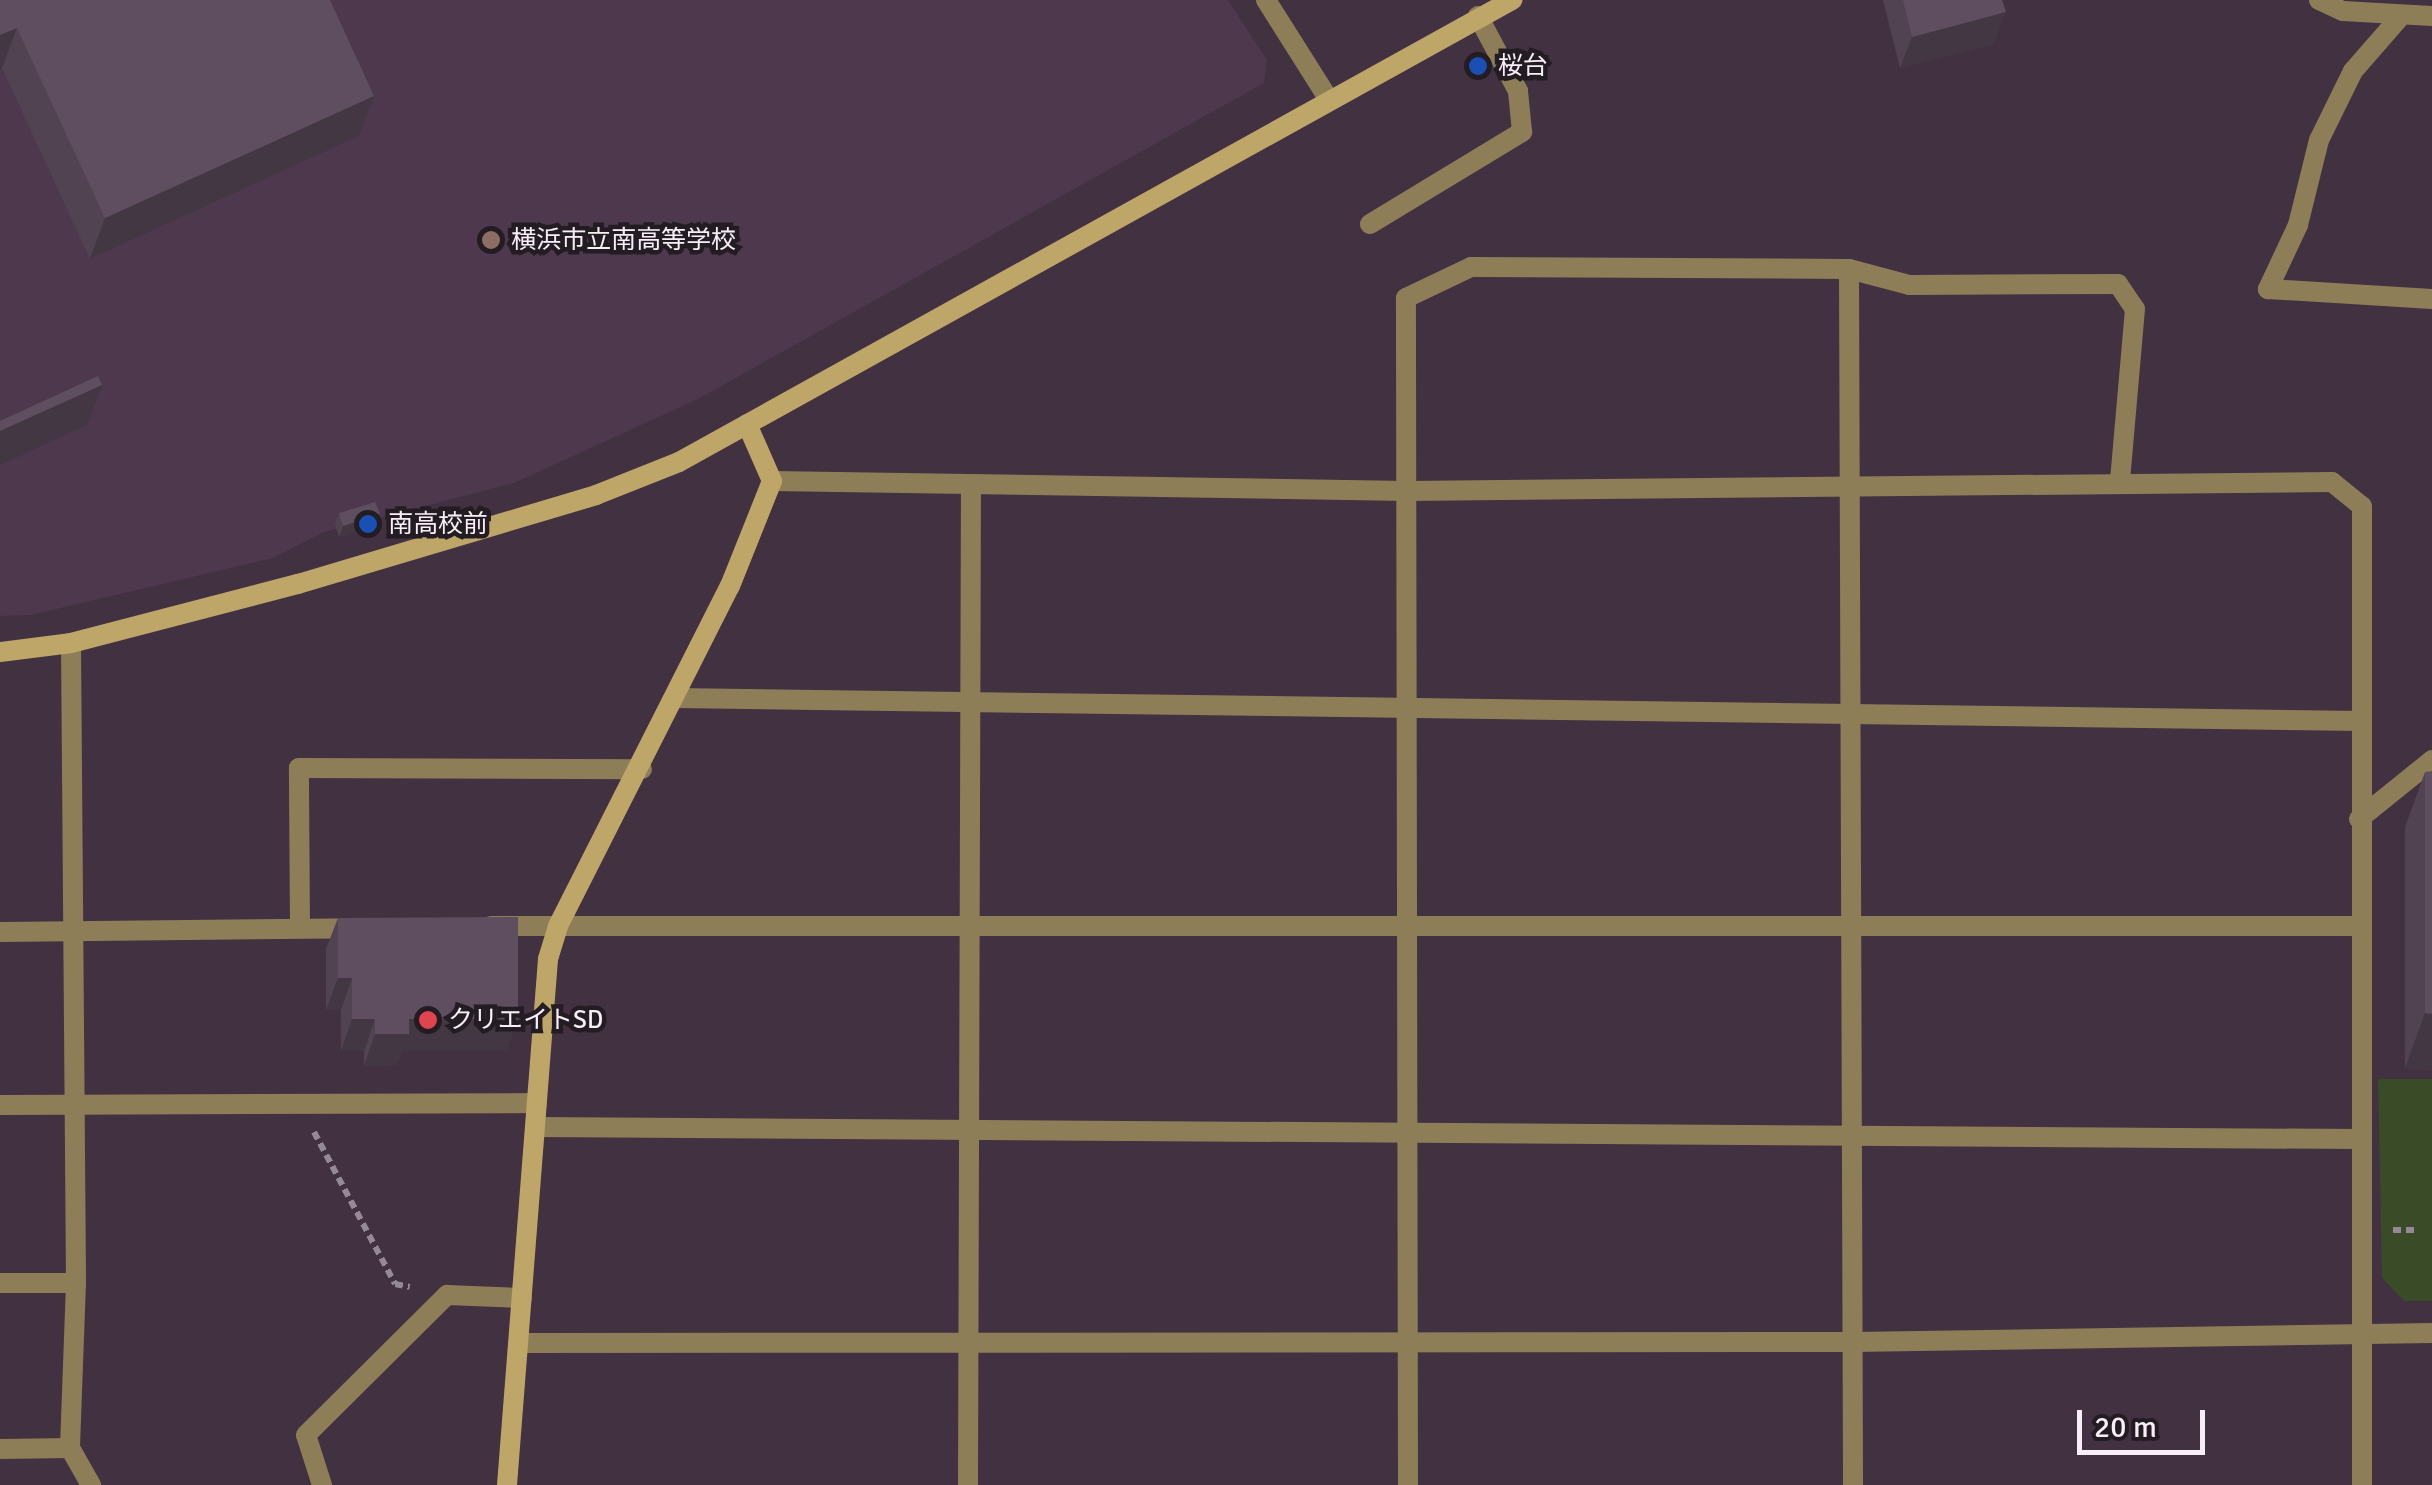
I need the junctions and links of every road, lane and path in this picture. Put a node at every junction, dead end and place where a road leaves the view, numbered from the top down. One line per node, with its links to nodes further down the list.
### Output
1 (1266, 0): 7 (street)
2 (1512, 0): 4 (street)
3 (2319, 0): 5 (street)
4 (1478, 16): 7 (street); 8 (street)
5 (2402, 16): 6 (street); 10 (street)
6 (2432, 16)
7 (1328, 98): 11 (street)
8 (1370, 224)
9 (1849, 270): 13 (street); 14 (street); 16 (street)
10 (2432, 299)
11 (747, 424): 12 (street); 17 (street)
12 (772, 481): 15 (street); 19 (street)
13 (2120, 481): 14 (street); 23 (street)
14 (1848, 483): 16 (street); 22 (street)
15 (971, 484): 16 (street); 20 (street)
16 (1406, 490): 21 (street)
17 (71, 643): 18 (street); 35 (street)
18 (0, 652)
19 (676, 698): 20 (street); 25 (street)
20 (970, 702): 21 (street); 30 (street)
21 (1407, 708): 22 (street); 27 (street)
22 (1851, 715): 23 (street); 28 (street)
23 (2362, 722): 26 (street)
24 (2432, 760): 26 (street)
25 (642, 768): 29 (street); 33 (street)
26 (2359, 819): 31 (street)
27 (1407, 925): 28 (street); 30 (street); 43 (street)
28 (1852, 925): 31 (street); 44 (street)
29 (558, 926): 30 (street); 32 (street); 37 (street)
30 (970, 926): 42 (street)
31 (2359, 926): 45 (street)
32 (458, 927)
33 (300, 928): 34 (street); 35 (street)
34 (379, 928)
35 (73, 931): 36 (street); 40 (street)
36 (0, 932)
37 (537, 1103): 38 (street); 41 (street)
38 (299, 1104): 40 (street); 48 (path)
39 (0, 1105): 40 (street)
40 (75, 1105): 47 (street)
41 (535, 1127): 42 (street); 49 (street)
42 (969, 1130): 43 (street); 52 (street)
43 (1407, 1132): 44 (street); 53 (street)
44 (1852, 1134): 45 (street); 54 (street)
45 (2362, 1138): 50 (street)
46 (0, 1283): 47 (street)
47 (76, 1283): 56 (street)
48 (447, 1296): 49 (street); 59 (street)
49 (522, 1298): 55 (street)
50 (2361, 1332): 51 (street); 54 (street); 64 (street)
51 (2432, 1333)
52 (968, 1342): 53 (street); 55 (street); 61 (street)
53 (1408, 1342): 54 (street); 62 (street)
54 (1853, 1342): 63 (street)
55 (518, 1343): 60 (street)
56 (70, 1448): 57 (street); 58 (street)
57 (0, 1449)
58 (90, 1485)
59 (322, 1485)
60 (507, 1485)
61 (968, 1485)
62 (1408, 1485)
63 (1853, 1485)
64 (2362, 1485)

